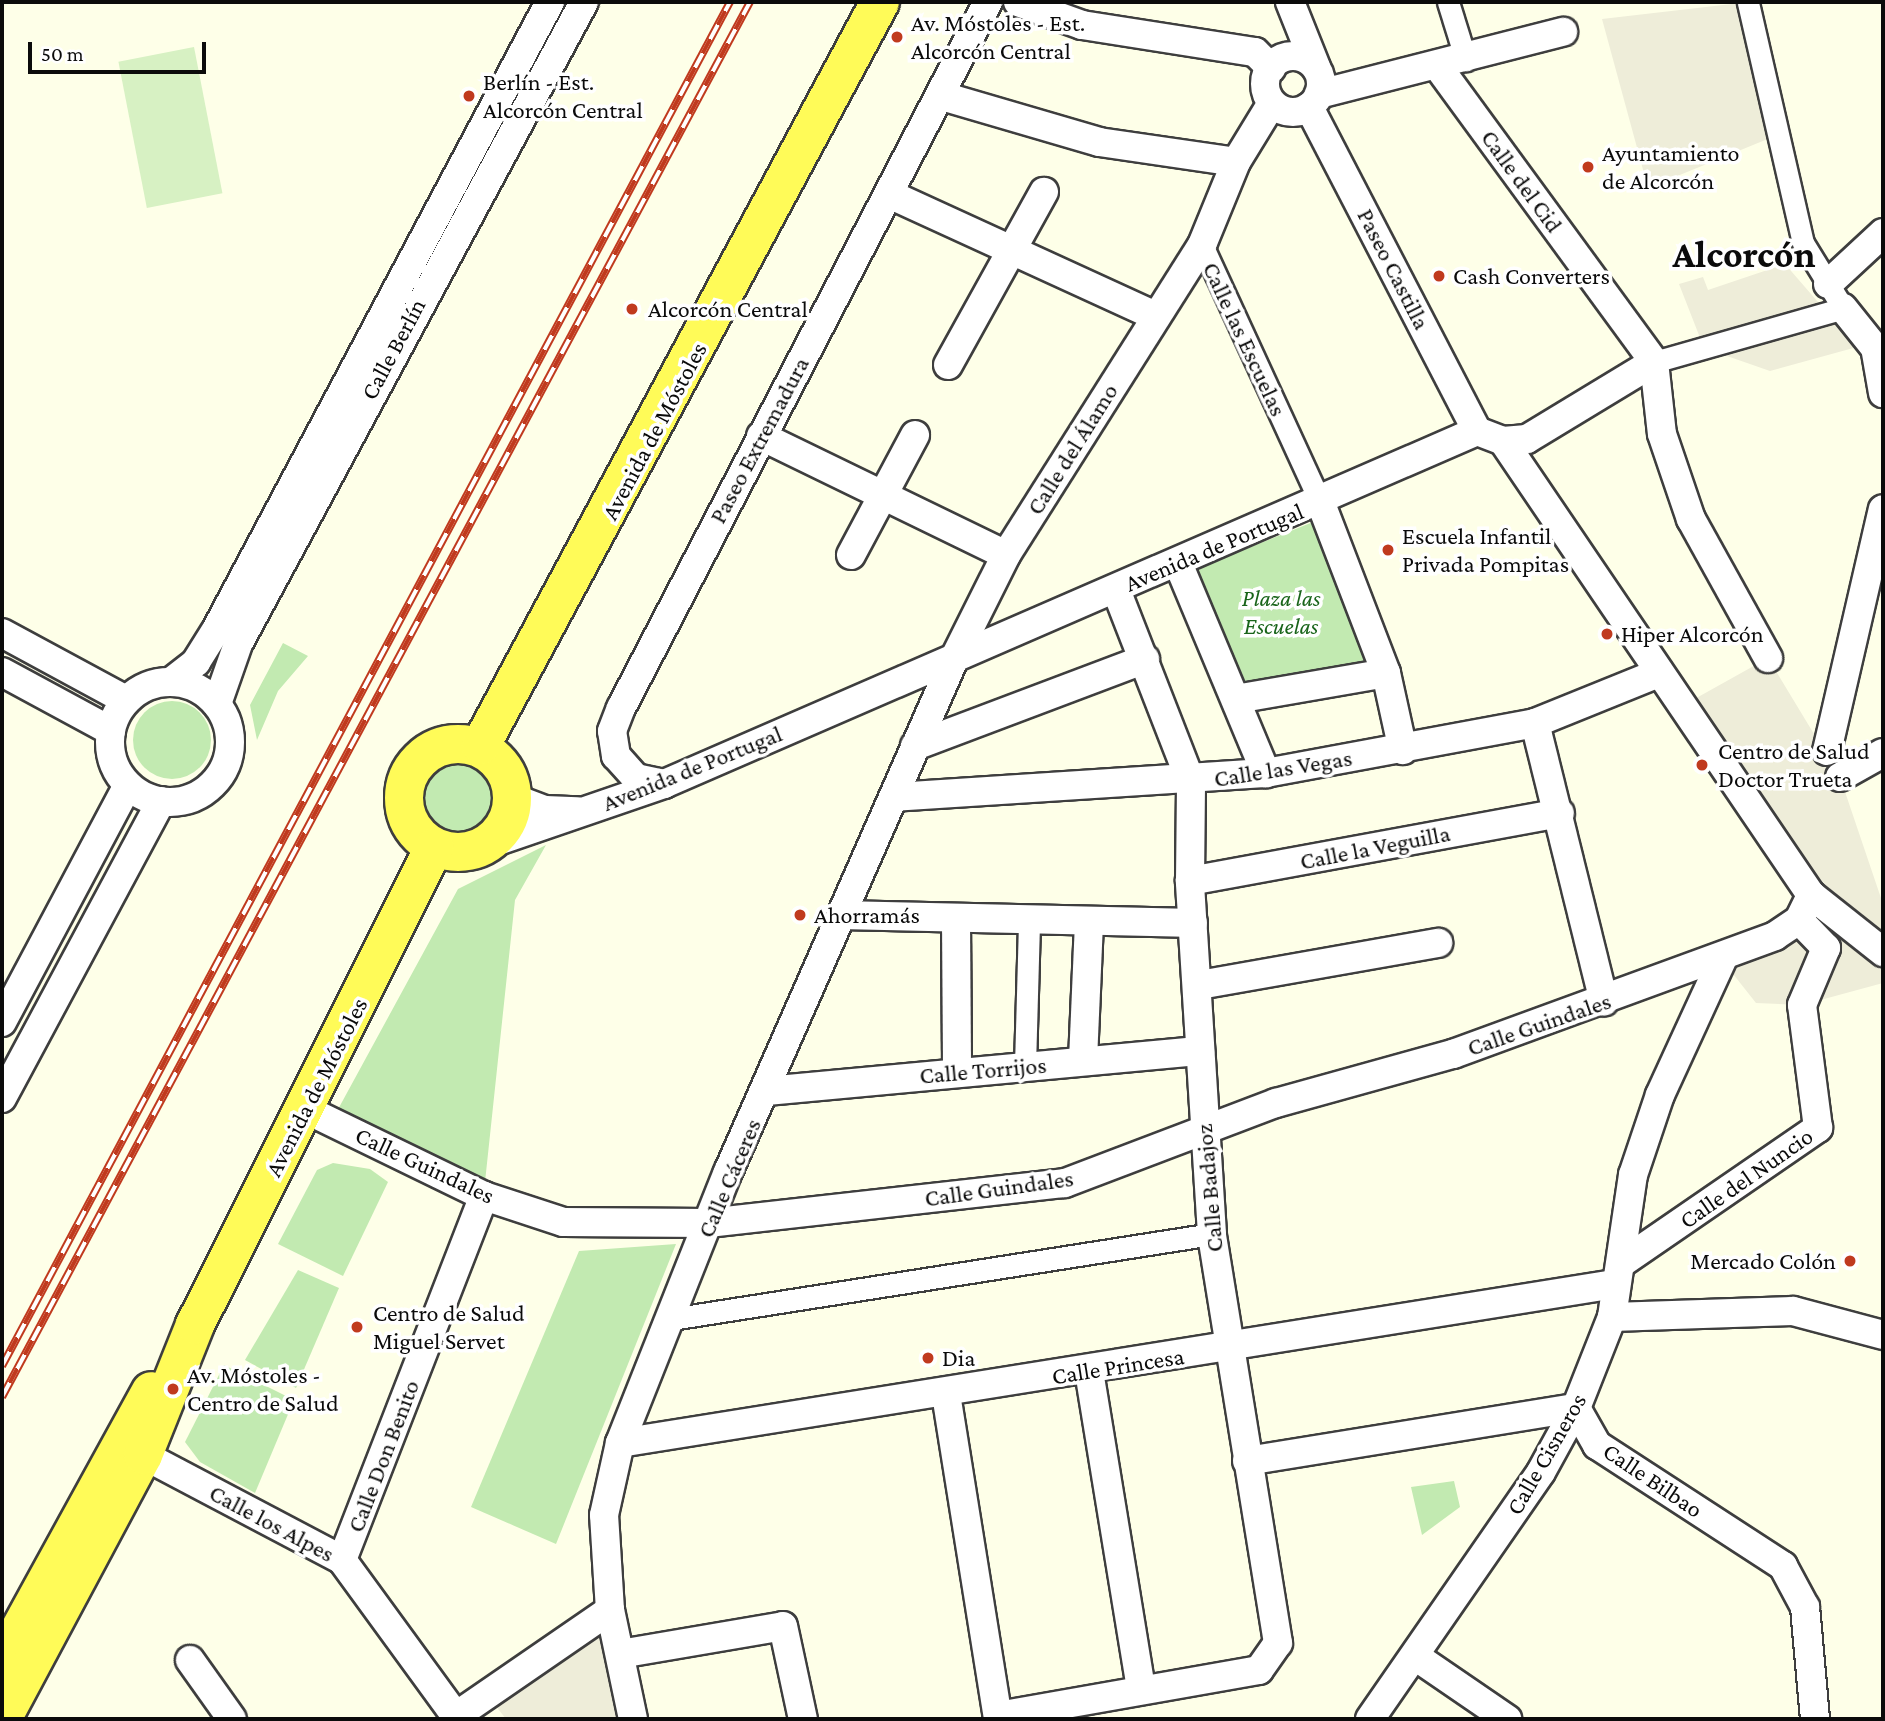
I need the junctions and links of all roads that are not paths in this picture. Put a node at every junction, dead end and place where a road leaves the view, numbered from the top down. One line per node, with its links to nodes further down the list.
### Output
1 (550, 2): 47 (street, Calle Berlín)
2 (584, 2): 50 (street, Calle Berlín)
3 (880, 2): 53 (main road, Avenida de Móstoles)
4 (988, 2): 14 (street, Paseo Extremadura)
5 (1018, 2): 11 (street)
6 (1288, 2): 11 (street); 13 (street, Paseo Castilla)
7 (1448, 2): 10 (street)
8 (1748, 2): 22 (street)
9 (1563, 32): 10 (street)
10 (1466, 60): 12 (street)
11 (1276, 63): 13 (street); 15 (street)
12 (1439, 68): 13 (street); 26 (street, Calle del Cid)
13 (1315, 89): 15 (street); 29 (street, Paseo Castilla)
14 (942, 96): 16 (street); 18 (street, Paseo Extremadura)
15 (1272, 103): 16 (street, Calle las Escuelas)
16 (1236, 162): 20 (street, Calle las Escuelas)
17 (1044, 191): 21 (street)
18 (889, 194): 21 (street); 31 (street, Paseo Extremadura)
19 (1883, 233): 22 (street)
20 (1202, 245): 24 (street, Calle del Álamo); 34 (street, Calle las Escuelas)
21 (1012, 251): 24 (street); 27 (street)
22 (1828, 284): 23 (street)
23 (1843, 307): 25 (street); 26 (street)
24 (1155, 316): 37 (street, Calle del Álamo)
25 (1879, 352): 28 (street)
26 (1654, 362): 32 (street); 41 (street)
27 (948, 365)
28 (1883, 393)
29 (1477, 431): 32 (street); 34 (street, Avenida de Portugal)
30 (915, 435): 33 (street)
31 (761, 436): 33 (street); 61 (street, Paseo Extremadura)
32 (1503, 440): 46 (street)
33 (882, 495): 36 (street); 37 (street)
34 (1320, 501): 38 (street, Avenida de Portugal); 45 (street)
35 (1883, 509): 56 (street)
36 (851, 555)
37 (1006, 555): 42 (street, Calle del Álamo)
38 (1178, 562): 39 (street, Avenida de Portugal); 48 (street)
39 (1116, 590): 42 (street, Avenida de Portugal); 43 (street, Calle Badajoz)
40 (2, 633): 49 (street)
41 (1768, 658)
42 (954, 659): 54 (street, Calle Cáceres); 61 (street, Avenida de Portugal)
43 (1145, 659): 54 (street); 60 (street, Calle Badajoz)
44 (2, 673): 52 (street)
45 (1386, 673): 48 (street); 55 (street)
46 (1660, 673): 51 (street, Calle las Vegas); 71 (street)
47 (172, 681): 49 (street); 50 (street)
48 (1236, 699): 58 (street)
49 (126, 701): 52 (street)
50 (218, 704): 65 (street)
51 (1535, 723): 55 (street, Calle las Vegas); 67 (street)
52 (111, 731): 62 (street)
53 (481, 745): 64 (main road); 69 (main road)
54 (915, 746): 63 (street, Calle Cáceres)
55 (1403, 750): 58 (street, Calle las Vegas)
56 (1827, 751)
57 (1883, 753): 59 (street)
58 (1266, 773): 60 (street, Calle las Vegas)
59 (1840, 778)
60 (1191, 782): 63 (street, Calle las Vegas); 70 (street, Calle Badajoz)
61 (664, 784): 66 (street, Avenida de Portugal)
62 (128, 786): 65 (street); 84 (street)
63 (894, 797): 72 (street, Calle Cáceres)
64 (513, 798): 66 (street, Avenida de Portugal); 68 (main road)
65 (161, 801): 90 (street)
66 (583, 811): 68 (street, Avenida de Portugal)
67 (1560, 813): 70 (street, Calle la Veguilla); 83 (street)
68 (486, 845): 69 (main road)
69 (435, 848): 91 (main road, Avenida de Móstoles)
70 (1190, 881): 77 (street, Calle Badajoz)
71 (1805, 908): 74 (street); 79 (street); 81 (street)
72 (843, 915): 73 (street); 89 (street, Calle Cáceres)
73 (956, 920): 75 (street); 88 (street)
74 (1849, 920): 79 (street, Calle del Nuncio); 80 (street)
75 (1029, 921): 76 (street); 87 (street)
76 (1089, 923): 77 (street); 86 (street)
77 (1193, 923): 82 (street, Calle Badajoz)
78 (1438, 943): 82 (street)
79 (1826, 948): 96 (street, Calle del Nuncio)
80 (1883, 952)
81 (1721, 960): 83 (street, Calle Guindales); 96 (street, Calle Cisneros)
82 (1199, 985): 85 (street, Calle Badajoz)
83 (1604, 1002): 92 (street, Calle Guindales)
84 (2, 1022)
85 (1200, 1051): 86 (street, Calle Torrijos); 92 (street, Calle Badajoz)
86 (1083, 1060): 87 (street, Calle Torrijos)
87 (1025, 1066): 88 (street, Calle Torrijos)
88 (957, 1072): 89 (street, Calle Torrijos)
89 (767, 1091): 94 (street, Calle Cáceres)
90 (2, 1098)
91 (307, 1110): 93 (street, Calle Guindales); 99 (main road, Avenida de Móstoles)
92 (1203, 1133): 94 (street, Calle Guindales); 95 (street, Calle Badajoz)
93 (484, 1196): 94 (street, Calle Guindales); 108 (street, Calle Don Benito)
94 (708, 1223): 98 (street, Calle Cáceres)
95 (1212, 1234): 98 (street); 101 (street, Calle Badajoz)
96 (1619, 1273): 97 (street, Calle Cisneros); 101 (street, Calle Princesa)
97 (1612, 1317): 100 (street); 104 (street, Calle Cisneros)
98 (671, 1320): 105 (street, Calle Cáceres)
99 (195, 1325): 106 (main road, Avenida de Móstoles); 113 (main road, Avenida de Móstoles)
100 (1883, 1335)
101 (1228, 1348): 102 (street, Calle Princesa); 107 (street, Calle Badajoz)
102 (1089, 1371): 103 (street, Calle Princesa); 114 (street)
103 (946, 1394): 105 (street, Calle Princesa); 115 (street)
104 (1576, 1408): 107 (street); 111 (street, Calle Cisneros); 123 (street, Calle Bilbao)
105 (620, 1443): 109 (street, Calle Cáceres)
106 (144, 1455): 108 (street, Calle los Alpes); 117 (main road, Avenida de Móstoles)
107 (1247, 1461): 114 (street, Calle Badajoz)
108 (342, 1560): 116 (street, Calle los Alpes)
109 (610, 1611): 110 (street, Calle Cáceres); 116 (street, Calle los Alpes)
110 (620, 1654): 119 (street, Calle Cáceres); 120 (street)
111 (1415, 1656): 121 (street, Calle Cisneros); 122 (street)
112 (190, 1660): 118 (street)
113 (2, 1662)
114 (1141, 1690): 115 (street, Calle Badajoz)
115 (998, 1717)
116 (457, 1718)
117 (2, 1719)
118 (232, 1719)
119 (633, 1719)
120 (803, 1719)
121 (1370, 1719)
122 (1507, 1719)
123 (1815, 1719)

